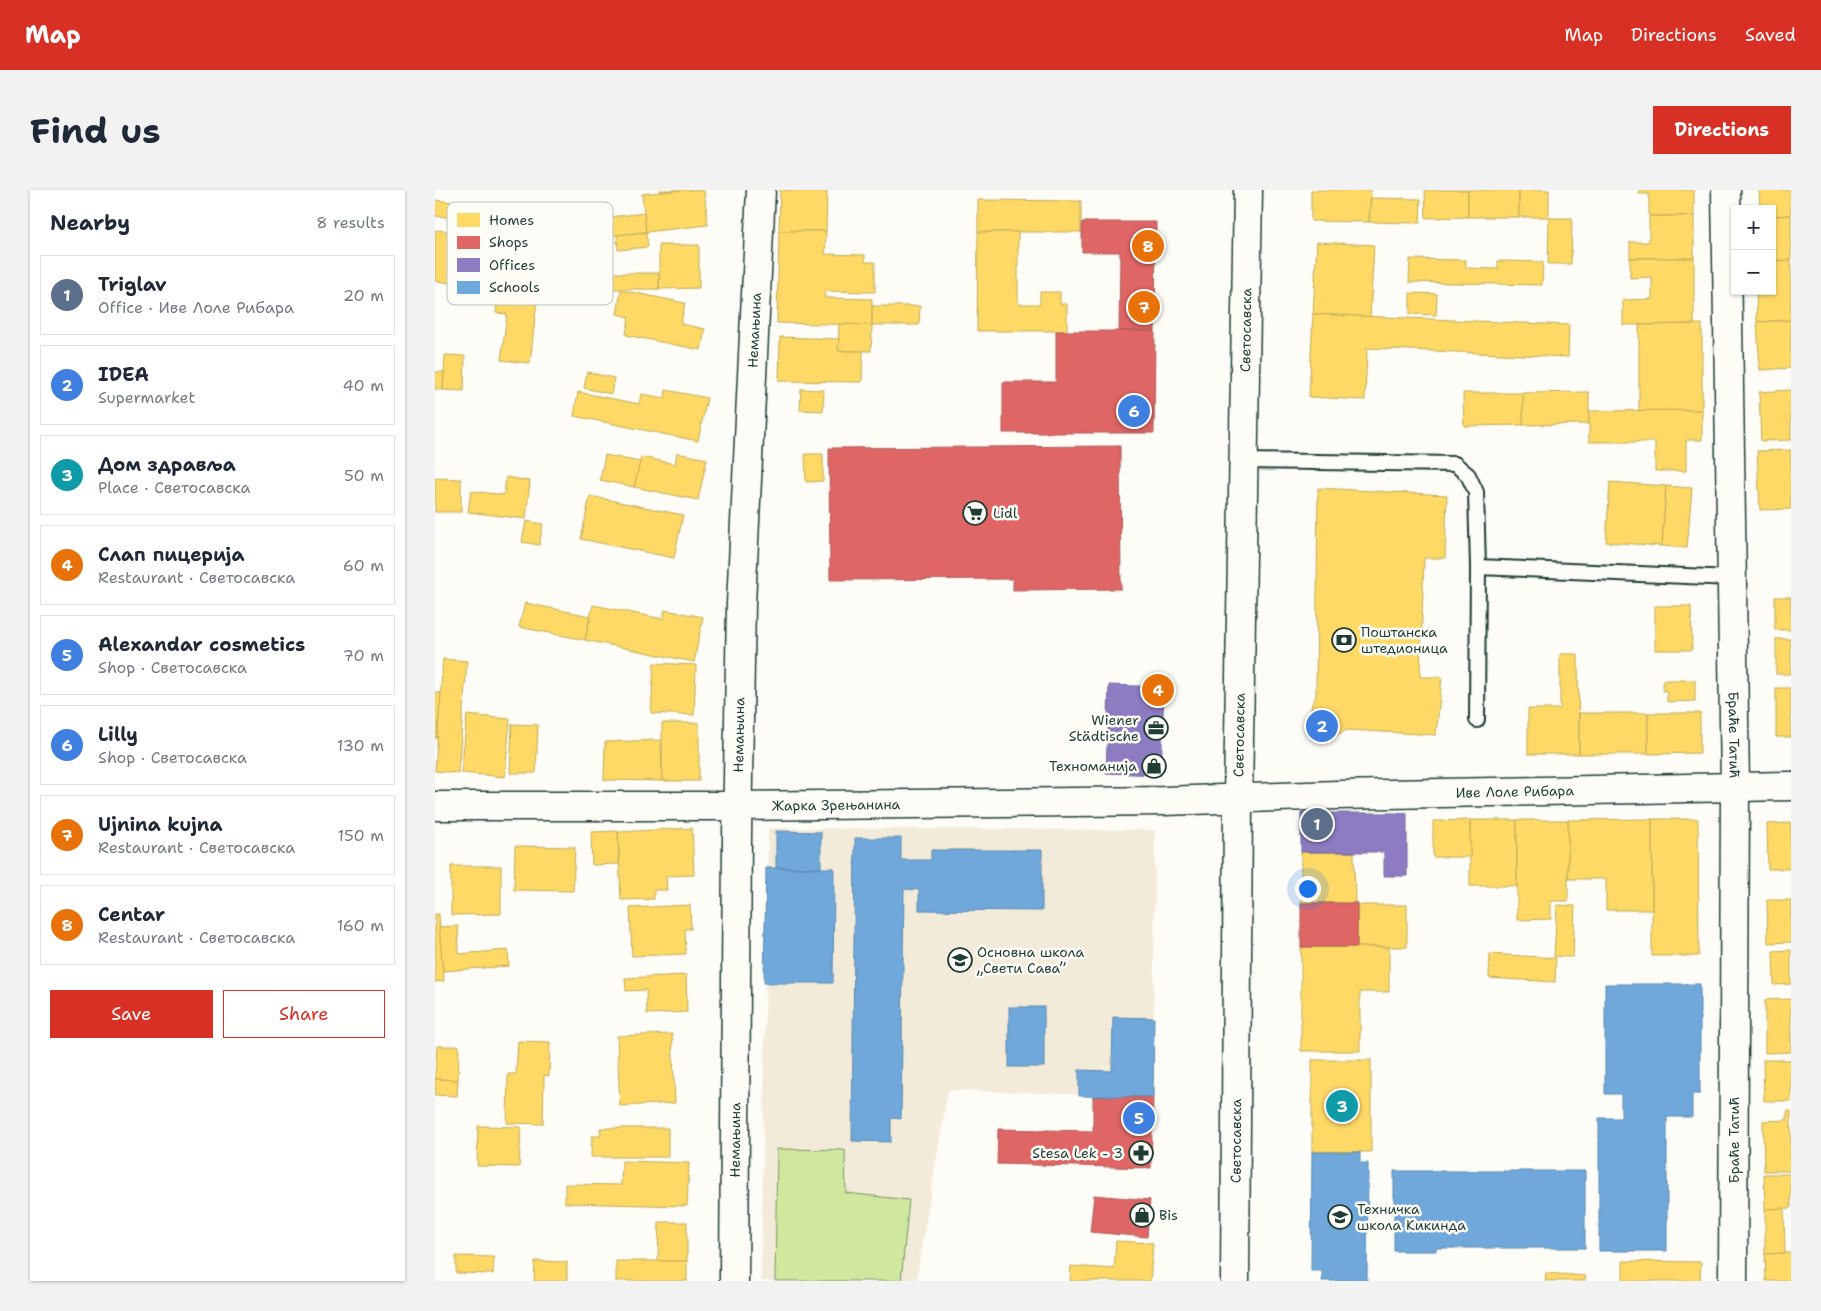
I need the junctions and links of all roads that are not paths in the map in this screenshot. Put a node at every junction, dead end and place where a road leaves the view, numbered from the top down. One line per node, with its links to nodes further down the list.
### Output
1 (761, 190): 12 (street, Немањина)
2 (1248, 190): 4 (street, Светосавска)
3 (1726, 190): 6 (street, Браће Татић)
4 (1244, 461): 5 (lane); 10 (street, Светосавска)
5 (1478, 566): 6 (lane); 7 (lane)
6 (1732, 578): 8 (street, Браће Татић)
7 (1477, 720)
8 (1735, 786): 9 (street, Иве Лоле Рибара); 10 (street, Иве Лоле Рибара); 15 (street, Браће Татић)
9 (1791, 786)
10 (1238, 799): 12 (street, Жарка Зрењанина); 14 (street, Светосавска)
11 (435, 806): 12 (street, Жарка Зрењанина)
12 (737, 806): 13 (street, Немањина)
13 (734, 1281)
14 (1235, 1281)
15 (1733, 1281)

